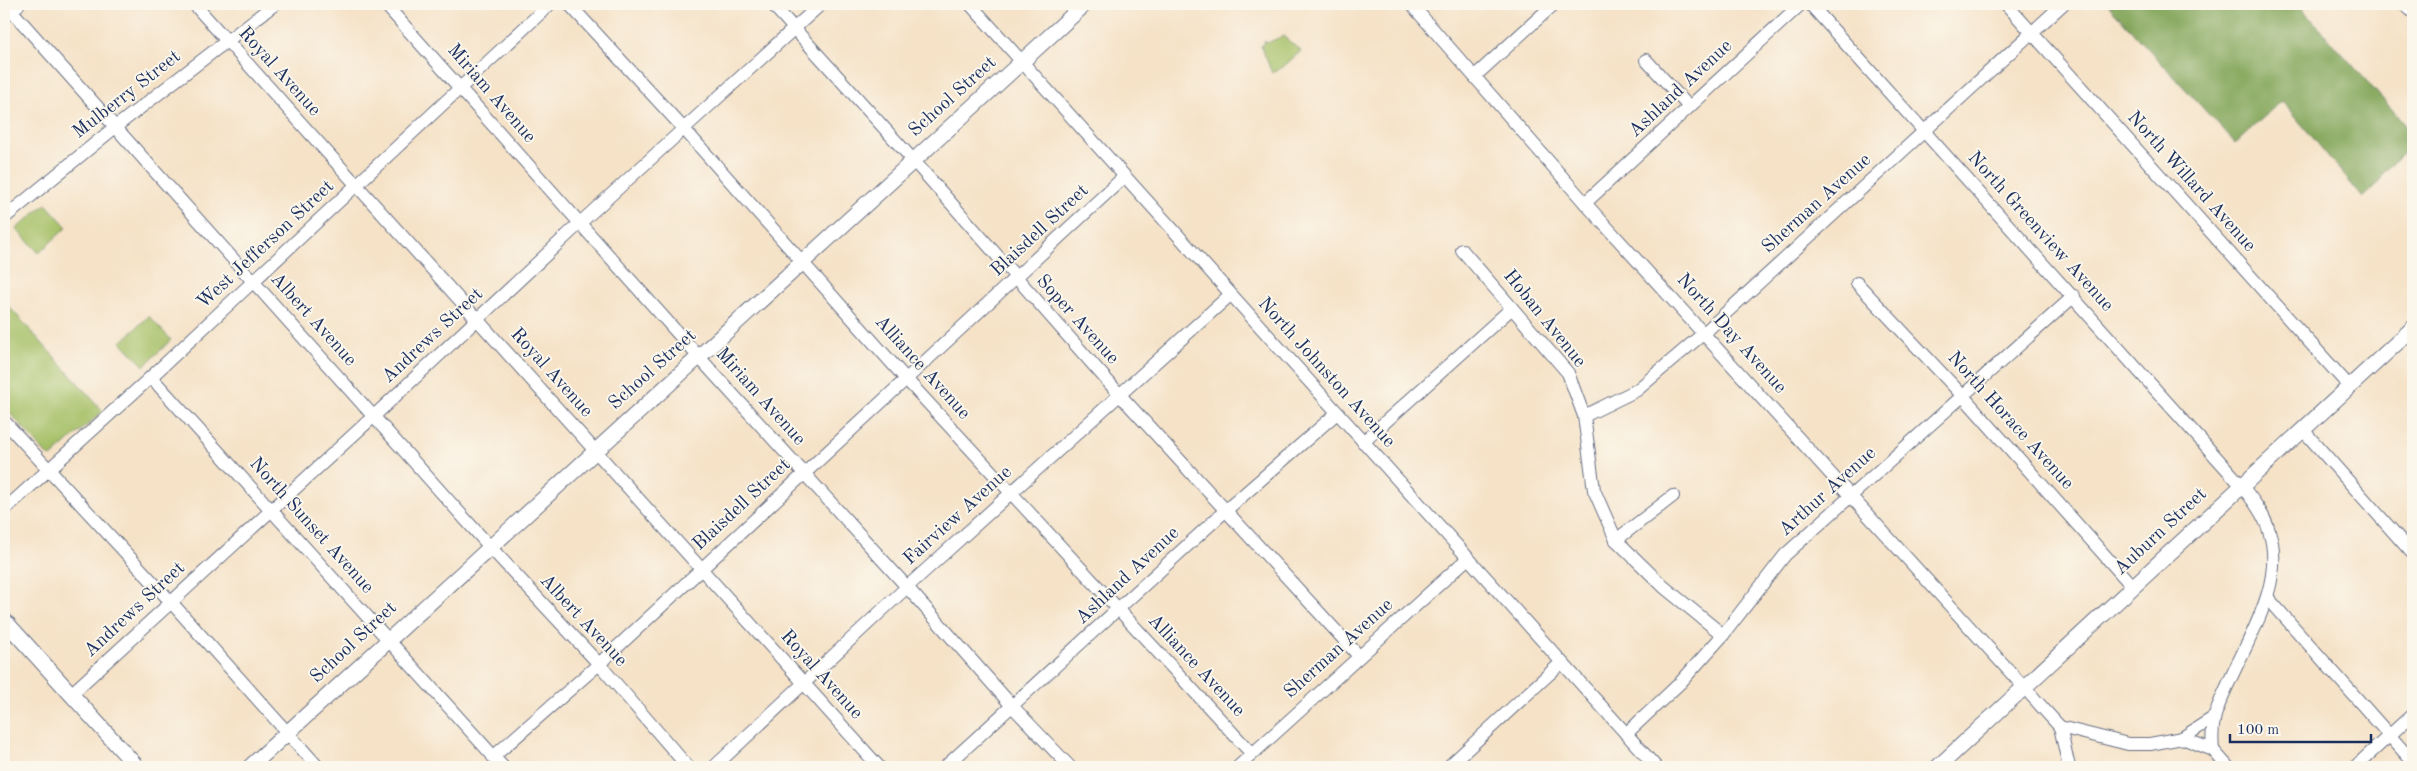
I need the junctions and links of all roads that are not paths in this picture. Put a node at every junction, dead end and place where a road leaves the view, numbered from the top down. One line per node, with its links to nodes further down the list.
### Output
1 (194, 4): 21 (street, Royal Avenue)
2 (276, 4): 21 (street, Mulberry Street)
3 (385, 4): 25 (street, Miriam Avenue)
4 (550, 4): 25 (street, West Jefferson Street)
5 (569, 4): 28 (street, Alliance Avenue)
6 (772, 4): 19 (street, Soper Avenue)
7 (821, 4): 19 (street, Andrews Street)
8 (970, 4): 23 (street, North Johnston Avenue)
9 (1085, 4): 23 (main road, School Street)
10 (1411, 4): 24 (street, North Day Avenue)
11 (1554, 4): 24 (street)
12 (1802, 4): 26 (street, Ashland Avenue)
13 (1810, 4): 29 (street, North Greenview Avenue)
14 (2006, 4): 20 (street, North Willard Avenue)
15 (2063, 4): 20 (street, Sherman Avenue)
16 (2404, 4): 18 (street)
17 (10, 9): 27 (street, Albert Avenue)
18 (2413, 12)
19 (795, 28): 28 (street, Andrews Street); 30 (street, Soper Avenue)
20 (2031, 32): 29 (street, Sherman Avenue); 50 (street, North Willard Avenue)
21 (226, 41): 27 (street, Mulberry Street); 32 (street, Royal Avenue)
22 (1646, 60): 26 (street)
23 (1021, 62): 30 (main road, School Street); 31 (street, North Johnston Avenue)
24 (1475, 76): 33 (street, North Day Avenue)
25 (460, 86): 32 (street, West Jefferson Street); 35 (street, Miriam Avenue)
26 (1689, 107): 33 (street, Ashland Avenue)
27 (114, 128): 34 (street, Mulberry Street); 39 (street, Albert Avenue)
28 (684, 129): 35 (street, Andrews Street); 37 (street, Alliance Avenue)
29 (1924, 132): 42 (street, North Greenview Avenue); 46 (street, Sherman Avenue)
30 (913, 160): 37 (main road, School Street); 38 (street, Soper Avenue)
31 (1124, 177): 38 (street, Blaisdell Street); 41 (street, North Johnston Avenue)
32 (357, 186): 39 (street, West Jefferson Street); 44 (street, Royal Avenue)
33 (1585, 203): 46 (street, North Day Avenue)
34 (4, 218)
35 (580, 223): 44 (street, Andrews Street); 47 (street, Miriam Avenue)
36 (1462, 250): 43 (street, Hoban Avenue)
37 (802, 262): 47 (main road, School Street); 49 (street, Alliance Avenue)
38 (1016, 279): 49 (street, Blaisdell Street); 51 (street, Soper Avenue)
39 (253, 281): 48 (street, West Jefferson Street); 54 (street, Albert Avenue)
40 (1857, 283): 52 (street, North Horace Avenue)
41 (1230, 295): 51 (street, Fairview Avenue); 53 (street, North Johnston Avenue)
42 (2074, 296): 52 (street, Arthur Avenue); 62 (street, North Greenview Avenue)
43 (1512, 308): 55 (street, Hoban Avenue); 58 (street)
44 (478, 320): 54 (street, Andrews Street); 59 (street, Royal Avenue)
45 (2413, 328): 50 (main road, Auburn Street)
46 (1704, 333): 55 (street, Sherman Avenue); 65 (street, North Day Avenue)
47 (698, 356): 59 (main road, School Street); 61 (street, Miriam Avenue)
48 (151, 377): 60 (street, West Jefferson Street); 67 (street, North Sunset Avenue)
49 (906, 379): 61 (street, Blaisdell Street); 63 (street, Alliance Avenue)
50 (2349, 386): 57 (main road, Auburn Street)
51 (1119, 394): 63 (street, Fairview Avenue); 68 (street, Soper Avenue)
52 (1962, 395): 65 (street, Arthur Avenue); 75 (street, North Horace Avenue)
53 (1337, 413): 58 (street, North Johnston Avenue); 68 (street, Ashland Avenue)
54 (374, 416): 67 (street, Andrews Street); 70 (street, Albert Avenue)
55 (1584, 416): 69 (street, Hoban Avenue)
56 (4, 420): 60 (street)
57 (2303, 430): 62 (main road, Auburn Street); 71 (street)
58 (1363, 442): 72 (street, North Johnston Avenue)
59 (596, 450): 70 (main road, School Street); 73 (street, Royal Avenue)
60 (47, 469): 66 (street, West Jefferson Street); 77 (street)
61 (804, 473): 73 (street, Blaisdell Street); 74 (street, Miriam Avenue)
62 (2241, 486): 75 (main road, Auburn Street); 76 (street, North Greenview Avenue)
63 (1010, 494): 74 (street, Fairview Avenue); 78 (street, Alliance Avenue)
64 (1673, 496): 69 (street)
65 (1852, 496): 80 (street, Arthur Avenue); 86 (street, North Day Avenue)
66 (4, 510)
67 (271, 510): 77 (street, Andrews Street); 81 (street, North Sunset Avenue)
68 (1225, 511): 78 (street, Ashland Avenue); 82 (street, Soper Avenue)
69 (1616, 540): 80 (street, Hoban Avenue)
70 (490, 547): 81 (main road, School Street); 84 (street, Albert Avenue)
71 (2413, 554)
72 (1467, 559): 82 (street, Sherman Avenue); 83 (street, North Johnston Avenue)
73 (701, 569): 84 (street, Blaisdell Street); 85 (street, Royal Avenue)
74 (908, 586): 85 (street, Fairview Avenue); 88 (street, Miriam Avenue)
75 (2132, 586): 86 (main road, Auburn Street)
76 (2267, 597): 90 (street, North Greenview Avenue); 94 (street)
77 (171, 602): 87 (street, Andrews Street); 92 (street)
78 (1118, 610): 88 (street, Ashland Avenue); 97 (street, Alliance Avenue)
79 (4, 620): 87 (main road)
80 (1723, 635): 93 (street, Arthur Avenue)
81 (388, 639): 92 (main road, School Street); 98 (street, North Sunset Avenue)
82 (1359, 656): 97 (street, Sherman Avenue)
83 (1561, 663): 93 (street, North Johnston Avenue); 110 (street)
84 (598, 664): 98 (street, Blaisdell Street); 104 (street, Albert Avenue)
85 (804, 684): 105 (street, Fairview Avenue); 106 (street, Royal Avenue)
86 (2024, 688): 91 (street, North Day Avenue); 112 (main road, Auburn Street)
87 (70, 695): 100 (main road)
88 (1013, 707): 107 (street, Ashland Avenue); 108 (street, Miriam Avenue)
89 (2413, 714): 94 (street)
90 (2213, 718): 95 (street); 96 (street)
91 (2060, 727): 95 (street); 113 (street)
92 (287, 734): 101 (main road, School Street); 102 (street)
93 (1626, 734): 111 (street, North Johnston Avenue)
94 (2390, 736): 99 (street); 115 (street)
95 (2182, 738): 96 (street)
96 (2213, 750): 114 (street)
97 (1252, 754): 109 (street, Sherman Avenue)
98 (493, 757): 103 (street, North Sunset Avenue)
99 (2413, 762)
100 (137, 767)
101 (250, 767)
102 (318, 767)
103 (503, 767)
104 (688, 767)
105 (714, 767)
106 (879, 767)
107 (945, 767)
108 (1070, 767)
109 (1238, 767)
110 (1448, 767)
111 (1654, 767)
112 (1938, 767)
113 (2069, 767)
114 (2228, 767)
115 (2355, 767)

